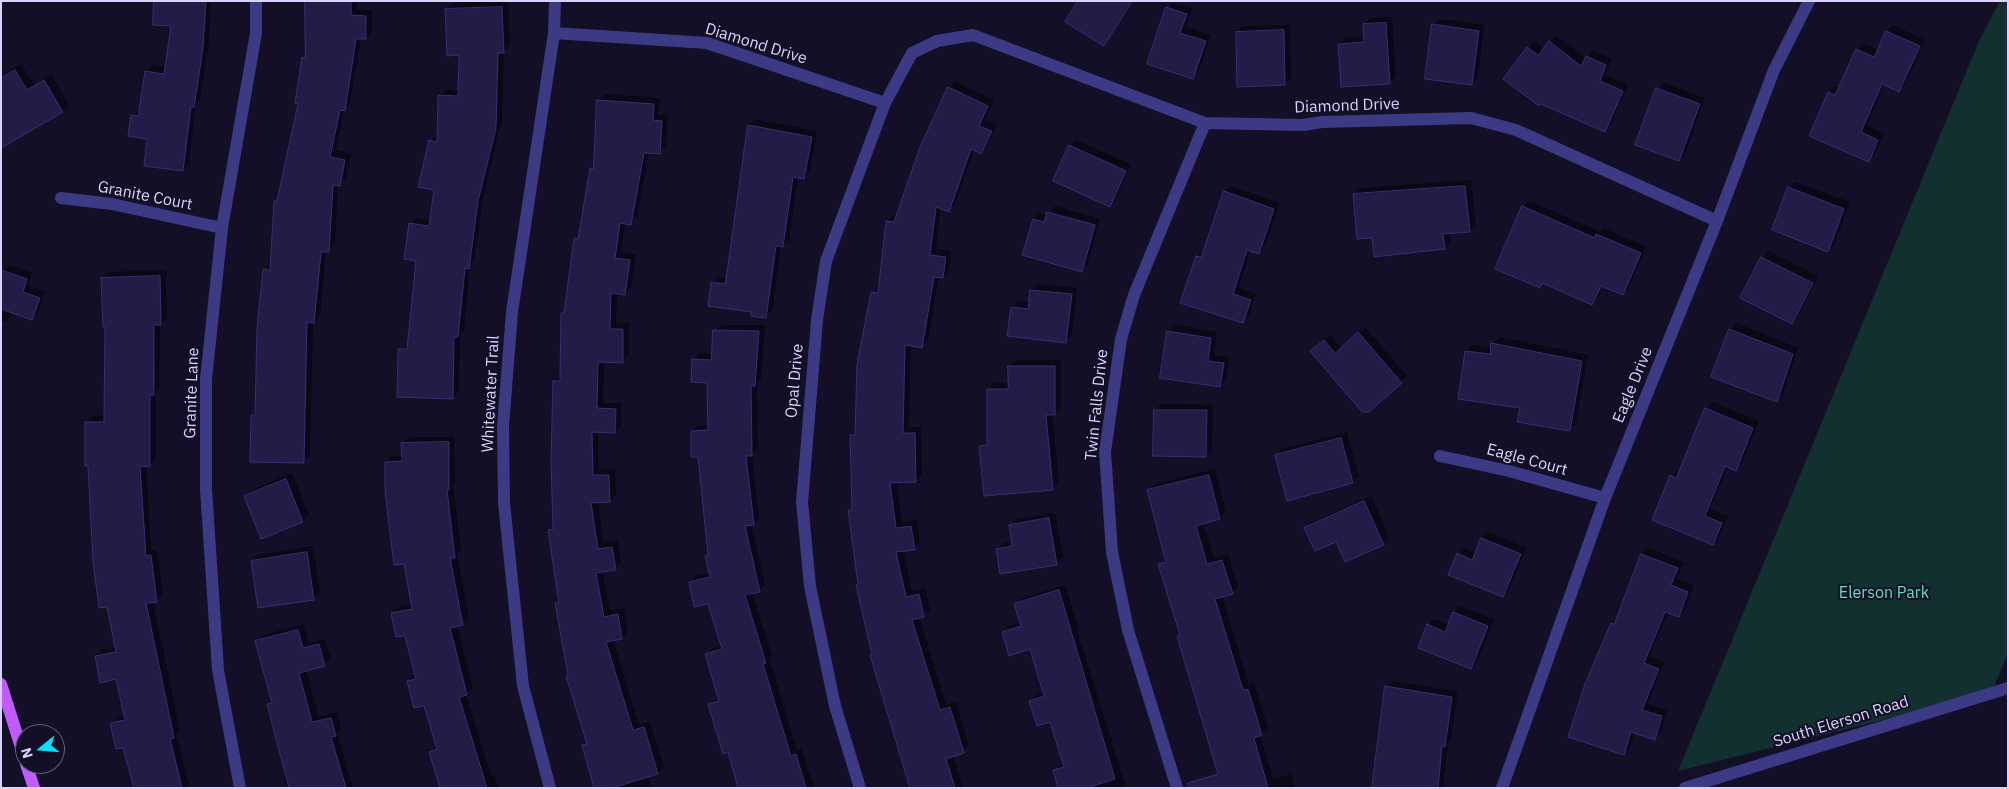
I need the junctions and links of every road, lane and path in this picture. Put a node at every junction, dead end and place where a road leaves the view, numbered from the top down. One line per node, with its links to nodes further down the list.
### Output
1 (256, 1): 10 (street, Granite Lane)
2 (554, 1): 4 (street, Whitewater Trail)
3 (1810, 1): 9 (street, Eagle Drive)
4 (554, 33): 6 (street, Diamond Drive); 19 (street, Whitewater Trail)
5 (973, 35): 6 (street, Opal Drive); 7 (street, Diamond Drive)
6 (886, 102): 20 (street, Opal Drive)
7 (1205, 124): 9 (street, Diamond Drive); 21 (street, Twin Falls Drive)
8 (61, 198): 10 (street, Granite Court)
9 (1717, 221): 12 (street, Eagle Drive)
10 (222, 228): 18 (street, Granite Lane)
11 (1440, 456): 12 (street, Eagle Court)
12 (1604, 498): 22 (street, Eagle Drive)
13 (1, 684): 15 (main road)
14 (2008, 688): 23 (street, South Elerson Road)
15 (15, 728)
16 (29, 774): 17 (main road)
17 (34, 788)
18 (240, 788)
19 (550, 788)
20 (860, 788)
21 (1177, 788)
22 (1502, 788)
23 (1684, 788)

